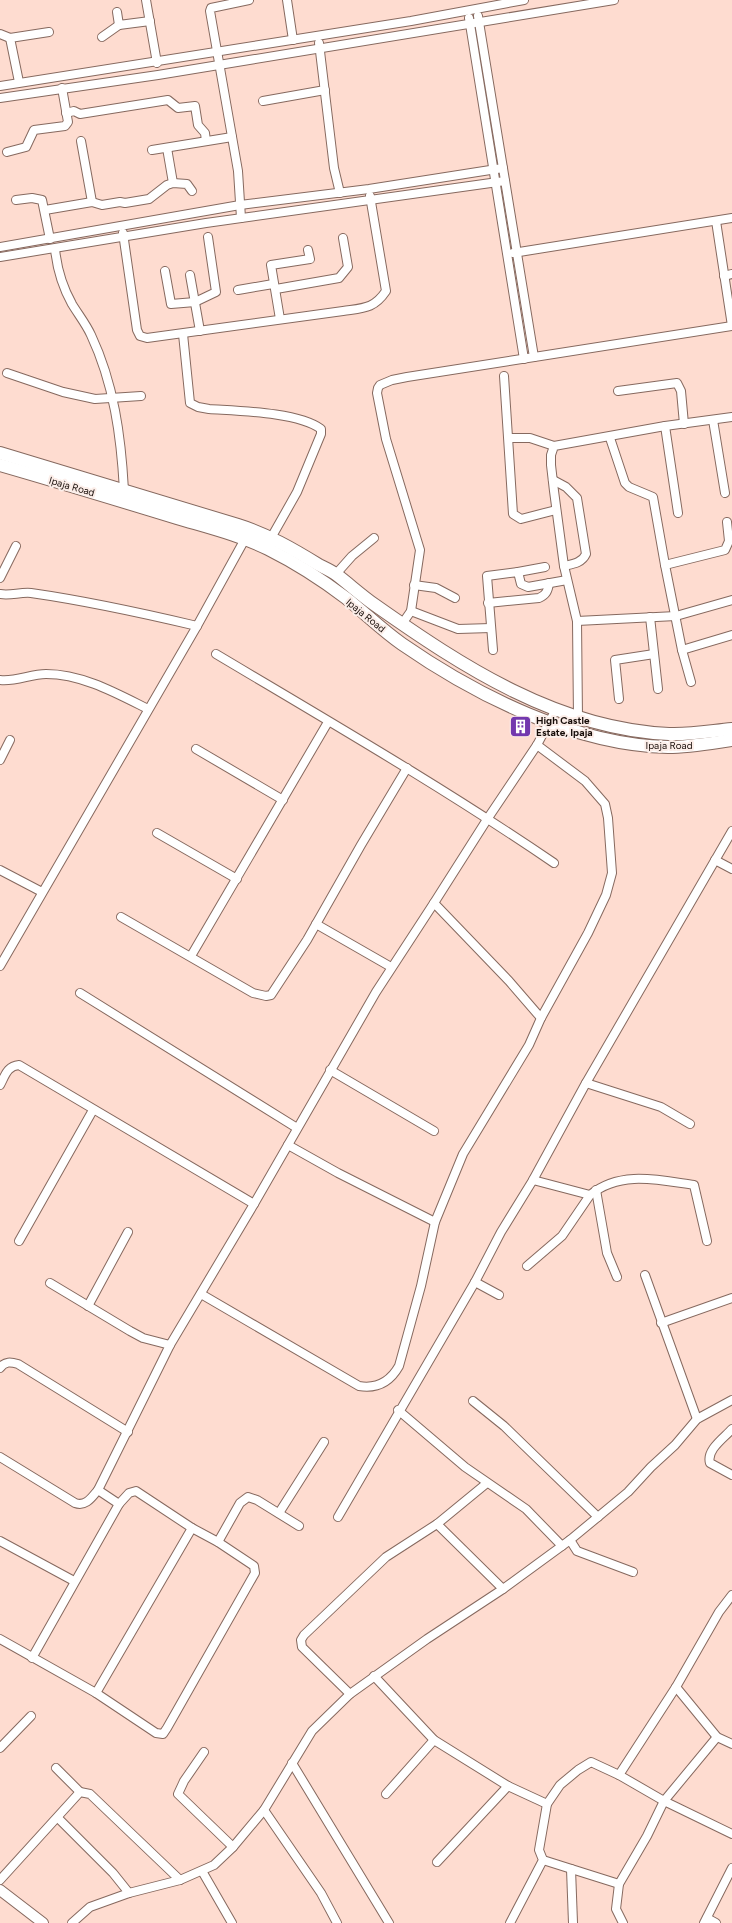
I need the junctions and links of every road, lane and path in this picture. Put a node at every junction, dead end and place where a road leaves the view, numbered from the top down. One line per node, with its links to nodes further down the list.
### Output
1 (146, 0): 11 (street)
2 (249, 0): 6 (street)
3 (287, 0): 20 (street)
4 (524, 0): 8 (street)
5 (614, 0): 7 (street)
6 (217, 3): 22 (street)
7 (571, 3): 12 (street)
8 (477, 9): 9 (street); 12 (street)
9 (468, 11): 13 (street); 17 (street)
10 (117, 12): 14 (street)
11 (150, 20): 14 (street); 23 (street)
12 (479, 21): 13 (street); 38 (street)
13 (470, 22): 21 (street); 39 (street)
14 (119, 25): 18 (street)
15 (49, 32): 19 (street)
16 (0, 34): 19 (street)
17 (318, 36): 20 (street); 21 (street)
18 (102, 37)
19 (10, 38): 25 (street)
20 (293, 40): 22 (street)
21 (320, 48): 24 (street); 28 (street)
22 (217, 52): 23 (street); 24 (street)
23 (157, 62): 25 (street)
24 (220, 65): 27 (street); 32 (street)
25 (19, 82): 26 (street)
26 (0, 86)
27 (62, 88): 29 (street); 31 (street)
28 (326, 90): 30 (street); 45 (street)
29 (0, 98)
30 (263, 101)
31 (66, 113): 34 (street); 37 (street)
32 (232, 137): 34 (street); 49 (street)
33 (81, 141): 48 (street)
34 (206, 141): 35 (street)
35 (167, 148): 36 (street); 42 (street)
36 (152, 150)
37 (7, 152)
38 (503, 168): 39 (street); 40 (street)
39 (494, 169): 41 (street); 43 (street)
40 (505, 181): 41 (street); 62 (street)
41 (496, 182): 47 (street); 63 (street)
42 (173, 183): 44 (street); 48 (street)
43 (369, 189): 45 (street); 47 (street)
44 (192, 191)
45 (340, 193): 49 (street)
46 (16, 200): 50 (street)
47 (371, 200): 51 (street); 71 (street)
48 (92, 202): 50 (street)
49 (240, 205): 51 (street); 54 (street)
50 (45, 210): 58 (street)
51 (241, 218): 55 (street)
52 (732, 218): 53 (street)
53 (716, 221): 62 (street); 67 (street)
54 (122, 227): 55 (street); 58 (street)
55 (123, 237): 60 (street); 74 (street)
56 (208, 237): 70 (street)
57 (343, 238): 68 (street)
58 (50, 239): 59 (street)
59 (0, 247)
60 (55, 249): 64 (street); 81 (street)
61 (308, 250): 68 (street)
62 (518, 252): 63 (street); 75 (street)
63 (508, 254): 76 (street)
64 (0, 257)
65 (165, 271): 70 (street)
66 (190, 275): 70 (street)
67 (728, 275): 72 (street)
68 (274, 287): 69 (street); 71 (street)
69 (238, 290)
70 (195, 302): 73 (street)
71 (280, 319): 73 (street)
72 (732, 326): 75 (street)
73 (200, 331): 74 (street)
74 (183, 334): 97 (street)
75 (534, 357): 76 (street)
76 (524, 359): 109 (street)
77 (7, 373): 81 (street)
78 (504, 376): 86 (street)
79 (618, 391): 84 (street)
80 (141, 396): 81 (street)
81 (113, 399): 92 (street)
82 (732, 417): 83 (street)
83 (713, 420): 84 (street); 93 (street)
84 (684, 424): 85 (street)
85 (665, 426): 87 (street); 95 (street)
86 (509, 438): 88 (street); 94 (street)
87 (610, 438): 88 (street); 101 (street)
88 (554, 446): 91 (street)
89 (0, 453): 92 (main road, Ipaja Road)
90 (0, 465): 99 (main road, Ipaja Road)
91 (553, 480): 94 (street); 102 (street)
92 (124, 490): 97 (main road, Ipaja Road)
93 (725, 493)
94 (556, 510): 102 (street)
95 (678, 513)
96 (727, 522): 101 (street)
97 (271, 538): 105 (main road, Ipaja Road)
98 (374, 538): 105 (street)
99 (245, 539): 119 (street); 134 (main road, Ipaja Road)
100 (16, 546): 106 (street)
101 (665, 565): 115 (street)
102 (564, 566): 107 (street)
103 (546, 567): 104 (street)
104 (518, 572): 108 (street); 113 (street)
105 (336, 574): 118 (main road, Ipaja Road)
106 (0, 578)
107 (567, 580): 108 (street); 117 (street)
108 (549, 583): 113 (street)
109 (414, 585): 111 (street); 114 (street)
110 (0, 594): 119 (street)
111 (455, 598)
112 (732, 600): 115 (street)
113 (488, 603): 120 (street)
114 (412, 611): 118 (street); 120 (street)
115 (676, 616): 116 (street); 123 (street)
116 (650, 617): 117 (street); 125 (street)
117 (578, 621): 132 (street)
118 (402, 624): 131 (main road, Ipaja Road)
119 (197, 626): 130 (street)
120 (491, 628): 122 (street)
121 (732, 635): 123 (street)
122 (493, 650)
123 (682, 650): 127 (street)
124 (216, 654): 133 (street)
125 (654, 654): 128 (street); 129 (street)
126 (0, 680): 130 (street)
127 (691, 682)
128 (658, 689)
129 (619, 699)
130 (148, 709): 151 (street)
131 (555, 711): 132 (main road, Ipaja Road); 134 (street)
132 (578, 718): 135 (main road, Ipaja Road)
133 (328, 722): 141 (street); 142 (street)
134 (549, 722): 137 (main road, Ipaja Road); 138 (street)
135 (732, 729)
136 (10, 740): 140 (street)
137 (732, 740)
138 (537, 745): 143 (street); 159 (street)
139 (196, 750): 142 (street)
140 (0, 760)
141 (407, 768): 143 (street); 154 (street)
142 (283, 800): 150 (street)
143 (488, 818): 147 (street); 152 (street)
144 (732, 831): 146 (street)
145 (157, 833): 150 (street)
146 (715, 860): 148 (street); 161 (street)
147 (554, 863)
148 (732, 869)
149 (0, 870): 151 (street)
150 (237, 879): 155 (street)
151 (42, 892): 156 (street)
152 (434, 903): 157 (street); 159 (street)
153 (122, 917): 155 (street)
154 (316, 924): 155 (street); 157 (street)
155 (191, 956)
156 (0, 966)
157 (391, 967): 160 (street)
158 (80, 993): 165 (street)
159 (541, 1018): 171 (street)
160 (330, 1070): 165 (street); 166 (street)
161 (586, 1083): 164 (street); 168 (street)
162 (0, 1085): 163 (street)
163 (93, 1110): 170 (street); 173 (street)
164 (690, 1124)
165 (297, 1128): 167 (street)
166 (434, 1131)
167 (288, 1146): 170 (street); 171 (street)
168 (533, 1180): 169 (street); 178 (street)
169 (593, 1192): 174 (street); 175 (street); 177 (street)
170 (254, 1204): 180 (street)
171 (435, 1222): 180 (street)
172 (128, 1232): 183 (street)
173 (19, 1241)
174 (707, 1241)
175 (527, 1266)
176 (645, 1276): 184 (street)
177 (617, 1277)
178 (475, 1282): 181 (street); 189 (street)
179 (50, 1283): 183 (street)
180 (201, 1294): 185 (street)
181 (500, 1295)
182 (732, 1298): 184 (street)
183 (88, 1306): 185 (street)
184 (661, 1323): 190 (street)
185 (170, 1345): 192 (street)
186 (0, 1368): 192 (street)
187 (732, 1400): 190 (street)
188 (473, 1401): 201 (street)
189 (398, 1410): 196 (street); 200 (street)
190 (697, 1419): 201 (street)
191 (732, 1429): 195 (street)
192 (128, 1432): 197 (street)
193 (324, 1442): 199 (street)
194 (0, 1457): 197 (street)
195 (732, 1475)
196 (487, 1483): 202 (street); 208 (street)
197 (98, 1490): 198 (street)
198 (119, 1504): 204 (street); 210 (street)
199 (280, 1513): 203 (street); 207 (street)
200 (338, 1517)
201 (598, 1517): 205 (street)
202 (436, 1524): 211 (street); 218 (street)
203 (299, 1526)
204 (192, 1528): 207 (street); 217 (street)
205 (570, 1540): 208 (street); 209 (street)
206 (0, 1541): 210 (street)
207 (218, 1542): 217 (street)
208 (562, 1546): 211 (street)
209 (633, 1572)
210 (74, 1581): 214 (street)
211 (502, 1589): 215 (street)
212 (732, 1595): 216 (street)
213 (0, 1640): 214 (street)
214 (32, 1658): 217 (street)
215 (374, 1676): 218 (street); 221 (street)
216 (676, 1687): 220 (street); 227 (street)
217 (96, 1694)
218 (350, 1694): 225 (street)
219 (31, 1716): 223 (street)
220 (718, 1737): 222 (street); 231 (street)
221 (434, 1740): 228 (street); 230 (street)
222 (732, 1744)
223 (0, 1748)
224 (204, 1752): 236 (street)
225 (292, 1763): 233 (street); 252 (street)
226 (56, 1768): 229 (street)
227 (619, 1775): 231 (street); 232 (street)
228 (508, 1786): 232 (street); 238 (street)
229 (80, 1792): 234 (street); 243 (street)
230 (386, 1794)
231 (664, 1801): 235 (street); 244 (street)
232 (547, 1804): 237 (street)
233 (264, 1810): 236 (street); 251 (street)
234 (58, 1818): 242 (street); 246 (street)
235 (732, 1834)
236 (233, 1847): 241 (street)
237 (543, 1860): 240 (street); 253 (street)
238 (437, 1862)
239 (732, 1868): 247 (street)
240 (571, 1869): 244 (street); 254 (street)
241 (202, 1871): 243 (street); 250 (street)
242 (0, 1880)
243 (180, 1880): 246 (street)
244 (619, 1884): 255 (street)
245 (0, 1890): 248 (street)
246 (129, 1893): 249 (street)
247 (706, 1921): 256 (street)
248 (43, 1923)
249 (72, 1923)
250 (232, 1923)
251 (337, 1923)
252 (389, 1923)
253 (510, 1923)
254 (573, 1923)
255 (623, 1923)
256 (716, 1923)

